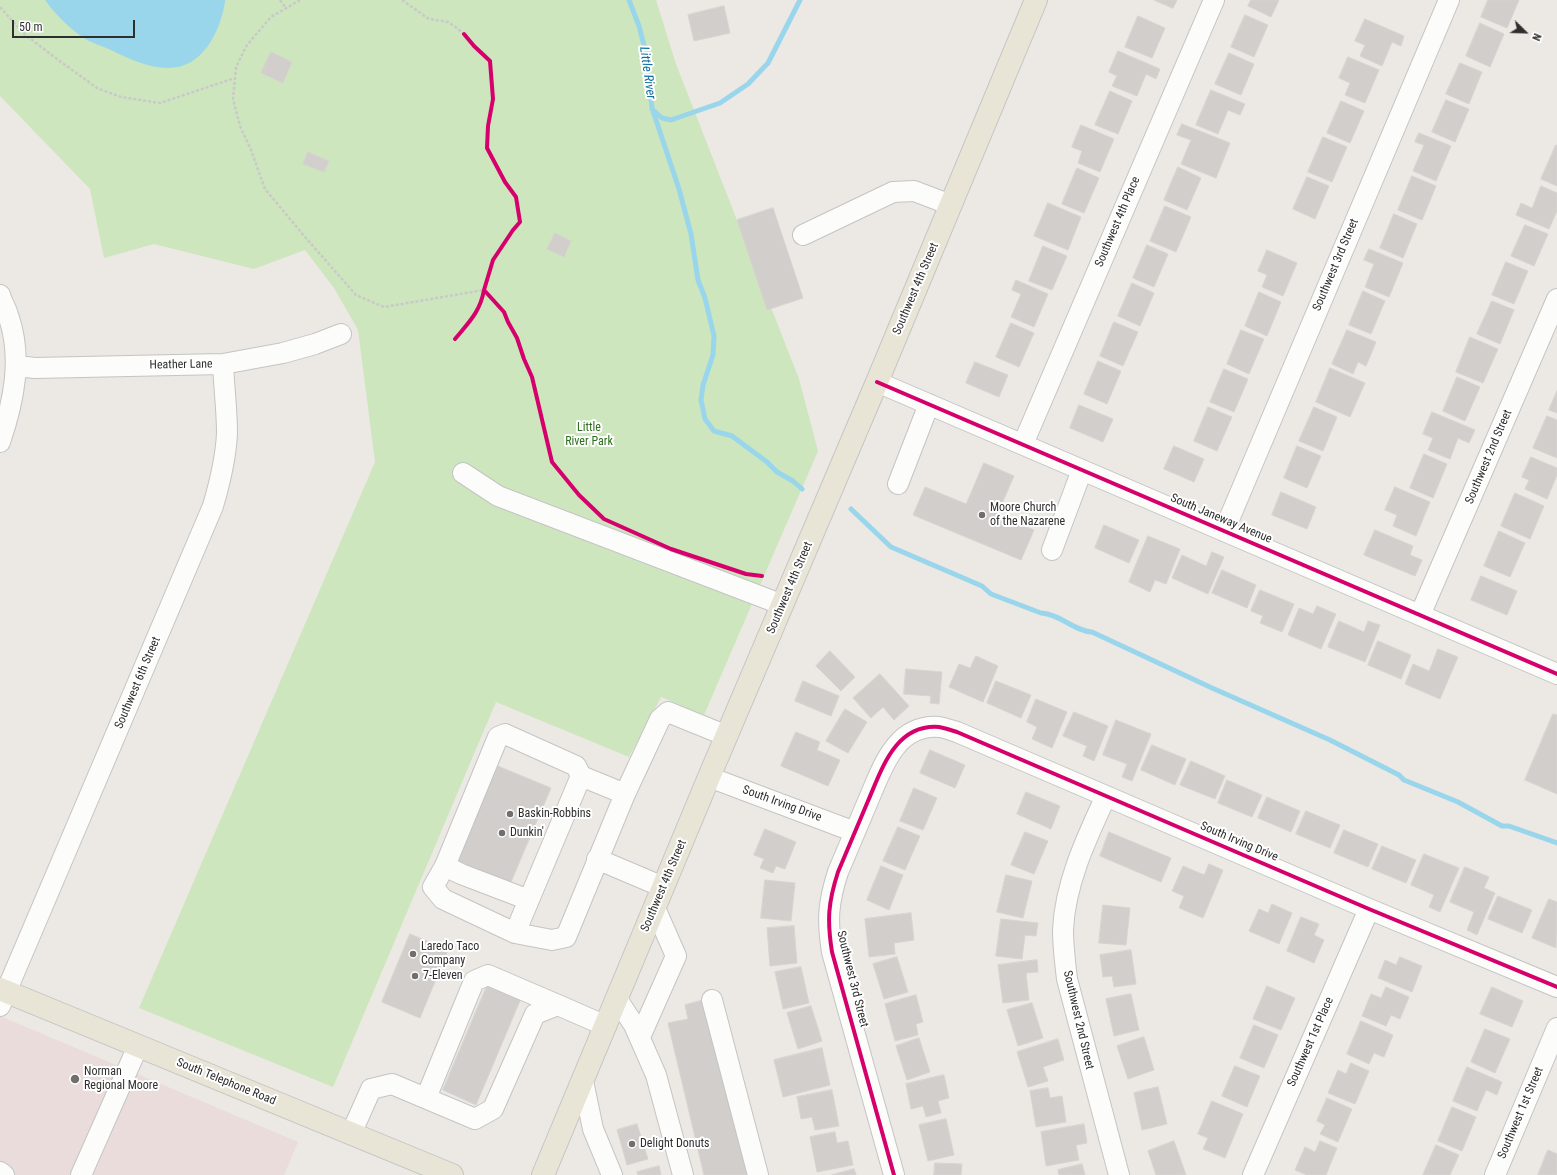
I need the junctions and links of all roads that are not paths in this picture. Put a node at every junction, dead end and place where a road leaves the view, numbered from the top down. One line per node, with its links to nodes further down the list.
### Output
1 (1036, 0): 4 (main road, Southwest 4th Street)
2 (1214, 0): 14 (street, Southwest 4th Place)
3 (1449, 0): 18 (street, Southwest 3rd Street)
4 (951, 204): 5 (street); 11 (main road, Southwest 4th Street)
5 (803, 235)
6 (0, 295): 10 (street)
7 (1557, 299): 21 (street, Southwest 2nd Street)
8 (341, 334): 9 (street, Heather Lane)
9 (223, 364): 10 (street, Heather Lane); 38 (street, Southwest 6th Street)
10 (17, 366): 13 (street)
11 (877, 382): 12 (street, South Janeway Avenue); 20 (main road, Southwest 4th Street)
12 (929, 404): 14 (street, South Janeway Avenue); 17 (street)
13 (0, 442)
14 (1023, 444): 15 (street, South Janeway Avenue)
15 (1082, 470): 18 (street, South Janeway Avenue); 19 (street)
16 (463, 473): 20 (street)
17 (898, 484)
18 (1224, 531): 21 (street, South Janeway Avenue)
19 (1052, 550)
20 (783, 605): 24 (main road, Southwest 4th Street)
21 (1420, 615): 22 (street, South Janeway Avenue)
22 (1557, 674)
23 (912, 733): 28 (street, South Irving Drive); 29 (street, Southwest 3rd Street)
24 (727, 736): 26 (main road, Southwest 4th Street); 27 (street)
25 (581, 776): 27 (street); 31 (street); 33 (street)
26 (709, 777): 29 (street, South Irving Drive); 32 (main road, Southwest 4th Street)
27 (625, 794): 30 (street)
28 (1106, 796): 35 (street, South Irving Drive); 58 (street, Southwest 2nd Street)
29 (856, 832): 57 (street, Southwest 3rd Street)
30 (598, 859): 32 (street); 36 (street)
31 (445, 866): 33 (street); 36 (street)
32 (664, 887): 34 (main road, Southwest 4th Street)
33 (529, 900): 36 (street)
34 (655, 908): 39 (main road, Southwest 4th Street); 44 (street)
35 (1369, 909): 37 (street, South Irving Drive); 59 (street, Southwest 1st Place)
36 (515, 933)
37 (1557, 987)
38 (2, 995): 45 (main road, South Telephone Road)
39 (617, 999): 42 (main road, Southwest 4th Street); 44 (street)
40 (712, 1000): 56 (street)
41 (558, 1005): 42 (street); 47 (street); 47 (street)
42 (606, 1026): 46 (main road, Southwest 4th Street)
43 (1557, 1028): 60 (street, Southwest 1st Street)
44 (640, 1037): 55 (street)
45 (138, 1046): 48 (main road, South Telephone Road); 51 (street)
46 (583, 1081): 53 (main road, Southwest 4th Street); 54 (street)
47 (426, 1098): 48 (street)
48 (351, 1134): 52 (main road, South Telephone Road)
49 (0, 1172): 50 (street)
50 (4, 1175)
51 (81, 1175)
52 (451, 1175)
53 (543, 1175)
54 (612, 1175)
55 (683, 1175)
56 (758, 1175)
57 (894, 1175)
58 (1119, 1175)
59 (1253, 1175)
60 (1495, 1175)

